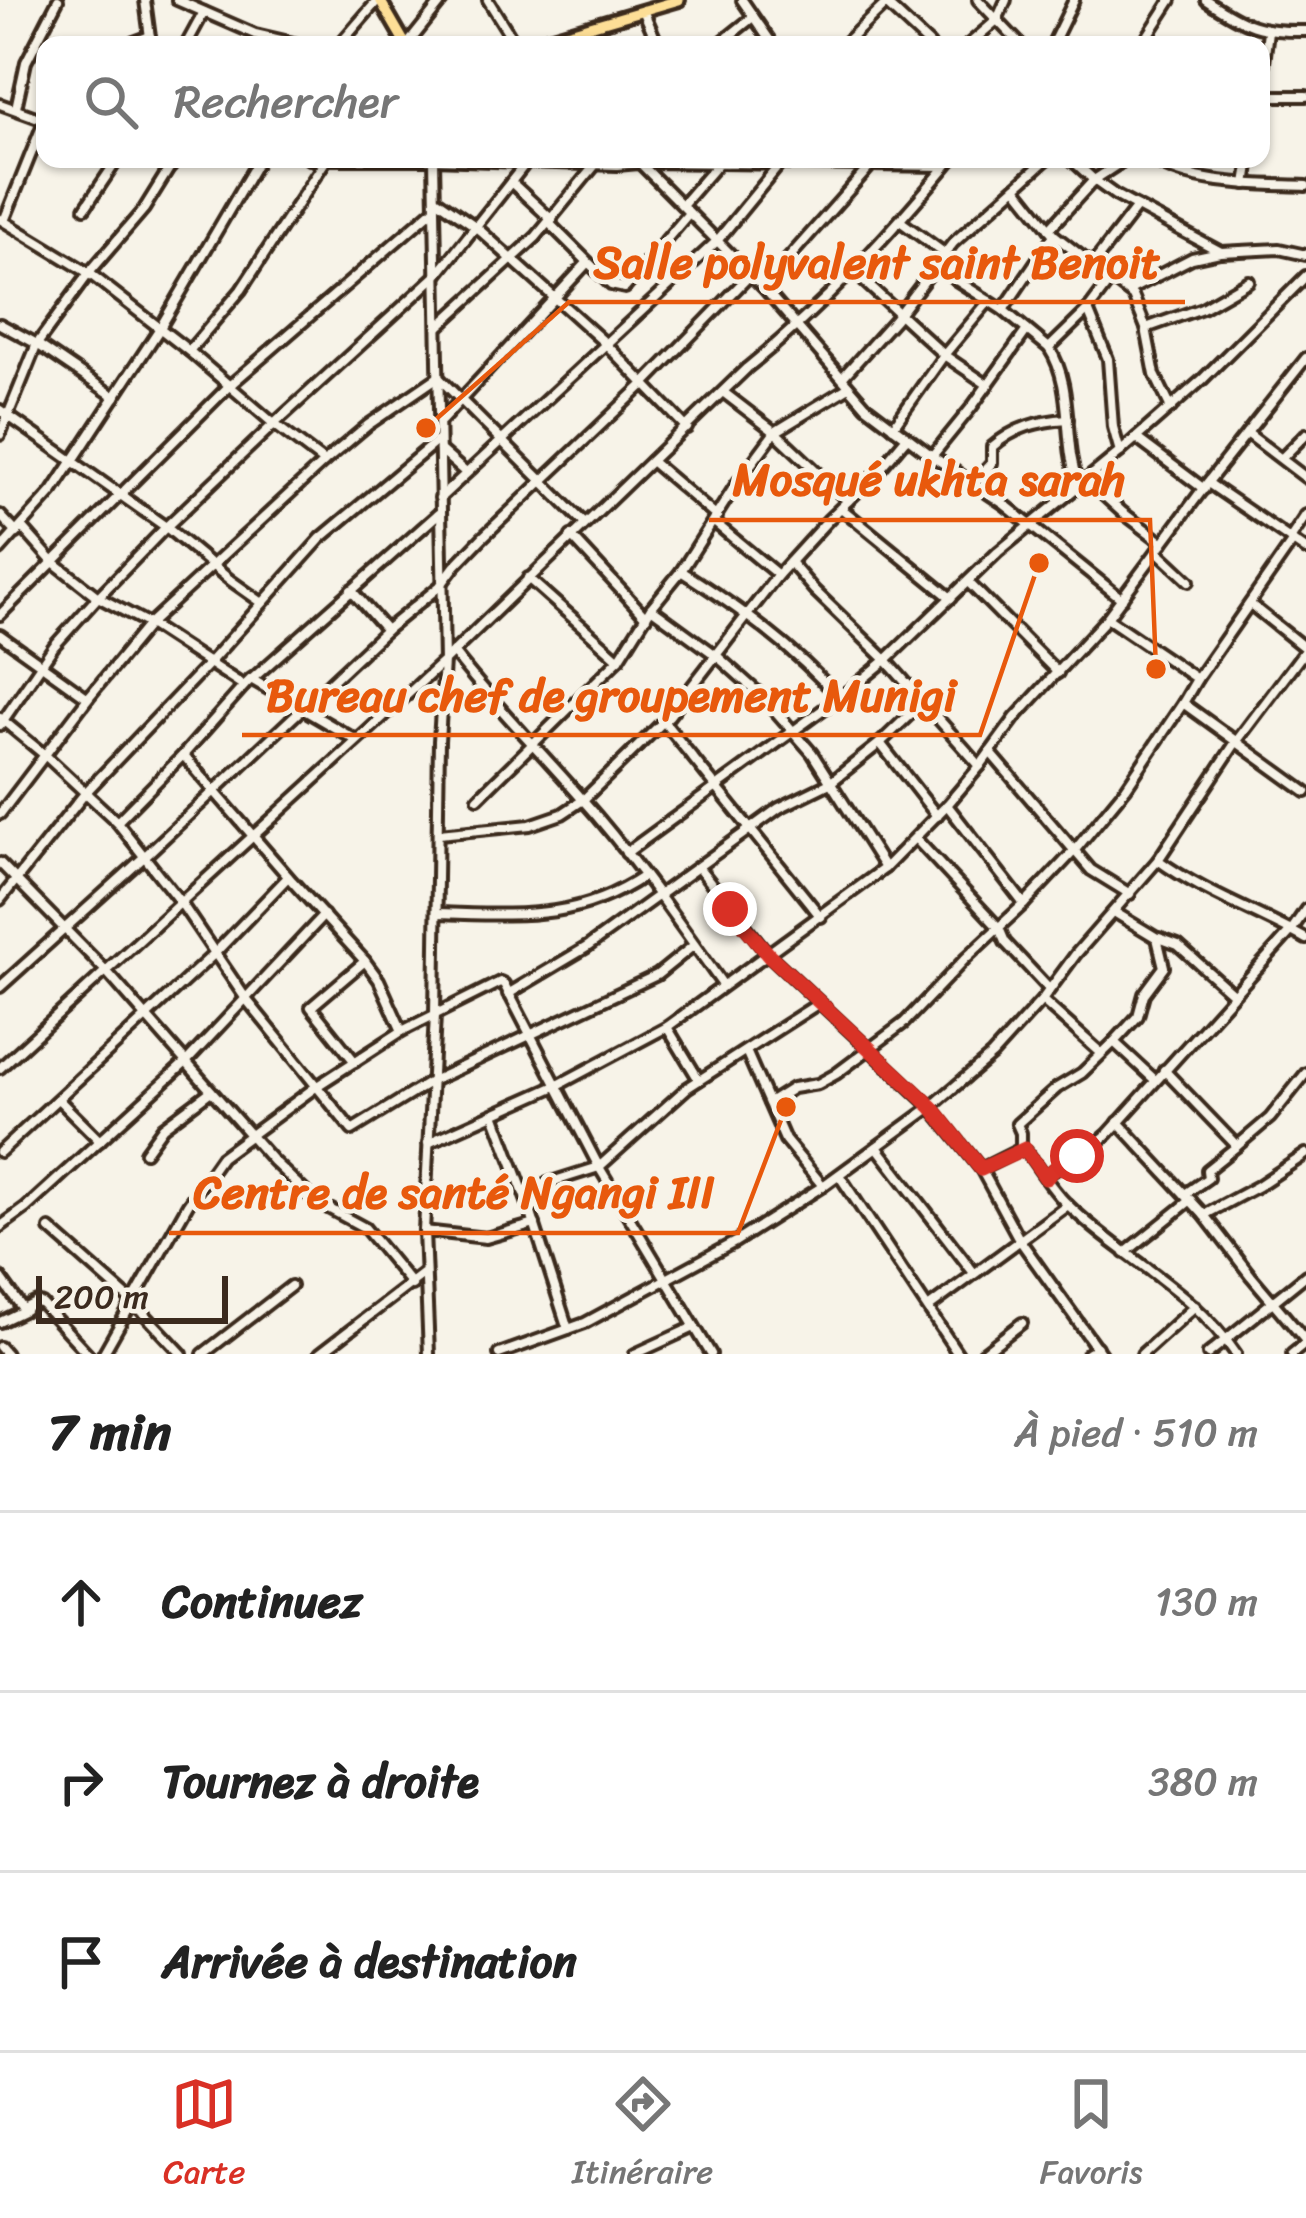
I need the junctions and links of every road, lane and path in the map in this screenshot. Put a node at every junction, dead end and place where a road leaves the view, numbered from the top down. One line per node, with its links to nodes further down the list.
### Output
1 (58, 0): 22 (street)
2 (145, 0): 23 (street)
3 (177, 0): 15 (street)
4 (379, 0): 26 (street); 27 (main road)
5 (443, 0): 28 (street)
6 (488, 0): 29 (street)
7 (679, 0): 16 (main road)
8 (742, 0): 17 (street)
9 (978, 0): 18 (street)
10 (1006, 0): 18 (street)
11 (1074, 0): 38 (street)
12 (1171, 0): 39 (street)
13 (1206, 0): 19 (street)
14 (888, 2): 34 (street); 35 (street)
15 (202, 7): 21 (street); 24 (street)
16 (643, 10): 30 (main road); 31 (street)
17 (753, 17): 32 (street); 33 (street)
18 (997, 20): 36 (street); 37 (street)
19 (1268, 31): 20 (street); 40 (street)
20 (1306, 31)
21 (255, 34): 25 (street)
22 (39, 36)
23 (150, 36)
24 (190, 36)
25 (264, 36)
26 (347, 36)
27 (401, 36)
28 (413, 36)
29 (516, 36)
30 (554, 36)
31 (651, 36)
32 (729, 36)
33 (765, 36)
34 (852, 36)
35 (920, 36)
36 (978, 36)
37 (1012, 36)
38 (1056, 36)
39 (1148, 36)
40 (1267, 36)
41 (36, 43): 45 (street)
42 (1270, 95): 43 (street)
43 (1306, 96)
44 (0, 104): 45 (street)
45 (16, 109): 46 (street)
46 (36, 117)
47 (36, 141): 74 (street)
48 (112, 168): 72 (street)
49 (170, 168): 88 (street)
50 (254, 168): 103 (street)
51 (321, 168): 110 (street)
52 (433, 168): 70 (street)
53 (522, 168): 66 (street)
54 (592, 168): 75 (street)
55 (650, 168): 73 (street)
56 (715, 168): 73 (street)
57 (777, 168): 79 (street)
58 (867, 168): 94 (street)
59 (944, 168): 76 (street)
60 (1037, 168): 69 (street)
61 (1081, 168): 65 (street)
62 (1112, 168): 65 (street)
63 (1166, 168): 67 (street)
64 (1249, 168): 67 (street)
65 (1094, 180): 71 (street); 78 (street)
66 (511, 182): 75 (street); 77 (street)
67 (1246, 184): 68 (street)
68 (1306, 187)
69 (1016, 188): 78 (street); 81 (street)
70 (435, 203): 77 (street); 89 (street); 117 (street)
71 (1136, 207): 80 (street); 86 (street)
72 (85, 208)
73 (685, 209): 79 (street); 84 (street)
74 (2, 220): 88 (street)
75 (550, 221): 83 (street); 84 (street)
76 (900, 221): 81 (street); 87 (street)
77 (475, 226): 83 (street); 89 (street)
78 (1052, 232): 86 (street); 98 (street)
79 (717, 241): 90 (street); 107 (street)
80 (1221, 252): 82 (street); 95 (street)
81 (944, 253): 85 (street)
82 (1306, 254)
83 (512, 260): 96 (street); 104 (street)
84 (587, 263): 96 (street)
85 (936, 263): 97 (street); 100 (street)
86 (1093, 264): 92 (street)
87 (854, 272): 100 (street); 102 (street)
88 (89, 273): 103 (street); 108 (street)
89 (438, 274): 104 (street); 125 (street)
90 (751, 274): 94 (street); 115 (street)
91 (1306, 276): 121 (street)
92 (1112, 278): 95 (street); 99 (street)
93 (1249, 281): 105 (street)
94 (763, 287): 102 (street)
95 (1129, 291): 105 (street)
96 (555, 298): 107 (street); 120 (street)
97 (989, 302): 98 (street); 111 (street)
98 (1003, 310): 106 (street)
99 (1088, 310): 109 (street); 136 (street)
100 (900, 312): 111 (street); 114 (street)
101 (0, 324): 108 (street)
102 (798, 325): 114 (street); 118 (street)
103 (160, 328): 110 (street); 119 (street)
104 (437, 328): 113 (street)
105 (1146, 328): 121 (street)
106 (1027, 330): 109 (street); 116 (street)
107 (605, 343): 115 (street); 134 (street)
108 (37, 344): 119 (street); 122 (street)
109 (1049, 348): 123 (street)
110 (189, 351): 117 (street)
111 (944, 355): 116 (street); 126 (street)
112 (1306, 358): 129 (street)
113 (438, 376): 120 (street); 124 (street); 141 (street)
114 (845, 382): 126 (street); 128 (street)
115 (645, 383): 127 (street); 144 (street)
116 (988, 385): 137 (street)
117 (229, 386): 125 (street); 148 (street)
118 (723, 392): 127 (street); 128 (street)
119 (115, 397): 140 (street)
120 (460, 400): 124 (street); 134 (street)
121 (1171, 408): 133 (street)
122 (4, 413): 131 (street); 140 (street)
123 (1068, 418): 145 (street); 146 (street)
124 (440, 422): 135 (street)
125 (274, 424): 141 (street); 157 (street)
126 (892, 427): 132 (street)
127 (687, 428): 139 (street)
128 (775, 432): 150 (street); 154 (street)
129 (1247, 433): 138 (street); 147 (street)
130 (1306, 434): 138 (street)
131 (0, 435)
132 (907, 437): 137 (street); 150 (street)
133 (1136, 438): 136 (street); 147 (street)
134 (502, 439): 142 (street); 144 (street)
135 (439, 444): 142 (street); 149 (street); 177 (street)
136 (1120, 452): 146 (street)
137 (932, 457): 145 (street)
138 (1282, 458): 143 (street)
139 (651, 461): 154 (street); 155 (street)
140 (71, 462): 148 (street); 158 (street)
141 (324, 462): 166 (street)
142 (466, 473): 149 (street)
143 (1306, 478)
144 (543, 480): 155 (street); 172 (street)
145 (974, 483): 156 (street)
146 (1083, 483): 156 (street); 161 (street)
147 (1206, 486): 160 (street); 161 (street)
148 (120, 496): 157 (street); 164 (street)
149 (439, 499): 151 (street)
150 (845, 505): 165 (street); 175 (street)
151 (439, 513): 172 (street); 173 (street)
152 (0, 514): 158 (street)
153 (1306, 515): 160 (street)
154 (716, 519): 167 (street); 168 (street)
155 (584, 523): 159 (street)
156 (1031, 525): 171 (street); 176 (street)
157 (166, 527): 166 (street); 174 (street)
158 (19, 530): 162 (street); 164 (street)
159 (571, 536): 169 (street); 179 (street)
160 (1291, 540): 163 (street); 178 (street)
161 (1160, 547): 170 (street); 176 (street)
162 (0, 550)
163 (1306, 550)
164 (52, 561): 174 (street); 180 (street)
165 (790, 562): 168 (street); 189 (street)
166 (212, 563): 177 (street); 183 (street)
167 (681, 571): 179 (street); 181 (street)
168 (778, 575): 181 (street)
169 (528, 578): 186 (street); 188 (street)
170 (1190, 581)
171 (968, 582): 175 (street); 193 (street)
172 (440, 586): 184 (street); 190 (street)
173 (351, 590): 184 (street); 195 (street)
174 (98, 597): 183 (street); 192 (street)
175 (951, 598): 189 (street)
176 (1122, 599): 182 (street)
177 (262, 602): 191 (street)
178 (1250, 604): 194 (street); 205 (street)
179 (649, 612): 187 (street); 188 (street)
180 (0, 615)
181 (748, 616): 187 (street); 197 (street)
182 (1107, 618): 193 (street); 194 (street)
183 (149, 624): 191 (street); 196 (street)
184 (386, 630): 200 (street)
185 (0, 635): 192 (street)
186 (453, 652): 190 (street); 207 (street)
187 (717, 656): 202 (street); 203 (street)
188 (620, 659): 207 (street)
189 (886, 660): 197 (street); 198 (street)
190 (444, 661): 204 (street); 224 (street)
191 (208, 664): 195 (street); 215 (street)
192 (40, 665): 196 (street); 201 (street)
193 (1058, 673): 208 (street)
194 (1197, 679): 199 (street)
195 (248, 682): 200 (street); 209 (street)
196 (88, 698): 210 (street)
197 (839, 698): 203 (street)
198 (924, 701): 206 (street); 211 (street)
199 (1184, 704): 205 (street); 227 (street)
200 (302, 707): 204 (street); 214 (street)
201 (1, 721): 210 (street)
202 (663, 722): 213 (street); 218 (street)
203 (794, 731): 212 (street); 213 (street)
204 (356, 740): 225 (street)
205 (1236, 742): 216 (street); 230 (street)
206 (880, 743): 212 (street); 221 (street)
207 (532, 744): 217 (street); 218 (street)
208 (990, 752): 211 (street); 227 (street)
209 (183, 755): 214 (street); 222 (street)
210 (46, 756): 215 (street); 220 (street)
211 (980, 766): 219 (street)
212 (830, 784): 223 (street); 233 (street)
213 (716, 788): 223 (street); 228 (street)
214 (214, 790): 225 (street); 229 (street)
215 (86, 792): 222 (street); 236 (street)
216 (1306, 792)
217 (478, 798)
218 (583, 800): 224 (street); 228 (street)
219 (947, 805): 221 (street); 241 (street)
220 (0, 814)
221 (937, 816): 226 (street)
222 (117, 822): 229 (street)
223 (749, 830): 232 (street); 246 (street)
224 (439, 834): 244 (street)
225 (253, 836): 235 (street); 240 (street)
226 (916, 839): 233 (street); 248 (street)
227 (1075, 850): 237 (street); 241 (street)
228 (626, 853): 234 (street)
229 (144, 857): 240 (street); 247 (street)
230 (1158, 860): 237 (street); 249 (street)
231 (0, 863): 236 (street)
232 (699, 868): 238 (street); 254 (street)
233 (886, 868): 246 (street)
234 (644, 875): 238 (street); 244 (street)
235 (288, 877): 245 (street); 253 (street)
236 (18, 881): 239 (street); 247 (street)
237 (1130, 894): 243 (street)
238 (659, 897): 252 (street); 260 (street)
239 (0, 900)
240 (181, 903): 253 (street); 256 (street)
241 (1024, 904): 248 (street)
242 (1306, 909): 249 (street)
243 (1114, 912): 250 (street); 259 (street)
244 (437, 913): 265 (street)
245 (324, 915): 255 (street); 262 (street)
246 (821, 916): 254 (street)
247 (66, 928): 256 (street); 258 (street)
248 (999, 928): 259 (street); 271 (street)
249 (1291, 931): 251 (street); 261 (street)
250 (1157, 938): 261 (street); 270 (street)
251 (1306, 940)
252 (694, 945): 257 (street); 269 (street)
253 (215, 953): 262 (street); 266 (street)
254 (769, 955): 257 (street); 264 (street)
255 (365, 961): 268 (street); 275 (street)
256 (107, 972): 266 (street); 276 (street)
257 (723, 985): 267 (street)
258 (0, 987)
259 (1049, 989): 263 (street)
260 (508, 994): 265 (street); 269 (street)
261 (1233, 994): 277 (street)
262 (246, 999): 274 (street); 283 (street)
263 (1042, 1000): 273 (street); 287 (street)
264 (819, 1003): 271 (street); 272 (street)
265 (435, 1015): 268 (street); 280 (street)
266 (147, 1017): 274 (street); 285 (street)
267 (667, 1027): 281 (street); 282 (street)
268 (402, 1031): 275 (street)
269 (530, 1034): 280 (street); 282 (street)
270 (1114, 1042): 273 (street); 279 (street)
271 (870, 1049): 286 (street); 287 (street)
272 (746, 1051): 281 (street); 286 (street)
273 (1101, 1053): 295 (street)
274 (186, 1062): 284 (street); 291 (street)
275 (355, 1062): 283 (street)
276 (0, 1068)
277 (1164, 1070): 279 (street); 293 (street)
278 (1306, 1073): 293 (street)
279 (1155, 1080): 289 (street)
280 (432, 1081): 283 (street); 292 (street)
281 (698, 1081): 299 (street)
282 (558, 1085): 288 (street); 299 (street)
283 (317, 1086): 290 (street)
284 (211, 1091): 290 (street); 296 (street)
285 (59, 1100): 291 (street); 297 (street)
286 (769, 1103): 303 (street)
287 (932, 1107): 294 (street); 300 (street)
288 (494, 1114): 292 (street); 304 (street)
289 (1118, 1122): 302 (street); 305 (street)
290 (250, 1136): 319 (street); 322 (street)
291 (100, 1141): 309 (street)
292 (428, 1142): 311 (street)
293 (1237, 1146): 305 (street)
294 (877, 1148): 301 (street); 315 (street)
295 (1021, 1149): 300 (street); 302 (street)
296 (145, 1151)
297 (0, 1152)
298 (1306, 1154): 307 (street)
299 (599, 1167): 304 (street); 318 (street)
300 (981, 1169): 312 (street)
301 (839, 1174): 303 (street); 324 (street)
302 (1046, 1178): 306 (street)
303 (824, 1186): 318 (street)
304 (523, 1191): 308 (street)
305 (1188, 1197): 307 (street); 313 (street)
306 (1068, 1205): 312 (street); 313 (street)
307 (1204, 1215): 321 (street)
308 (535, 1224): 311 (street); 329 (street)
309 (0, 1228)
310 (50, 1229): 322 (street)
311 (424, 1231): 314 (street)
312 (1018, 1239): 315 (street); 332 (street)
313 (1125, 1253): 323 (street)
314 (424, 1273): 319 (street); 338 (street)
315 (974, 1274): 324 (street)
316 (1306, 1275): 321 (street)
317 (0, 1277): 325 (street)
318 (665, 1281): 328 (street); 329 (street)
319 (412, 1285): 337 (street)
320 (291, 1286): 336 (street)
321 (1272, 1301): 330 (street); 331 (street)
322 (133, 1303): 334 (street); 335 (street)
323 (1195, 1306): 330 (street); 345 (street)
324 (928, 1308): 342 (street)
325 (25, 1310): 326 (street); 333 (street)
326 (0, 1322)
327 (1022, 1323): 343 (street)
328 (694, 1328): 340 (street); 341 (street)
329 (568, 1329): 339 (street)
330 (1226, 1339): 346 (street); 347 (street)
331 (1306, 1342): 348 (street)
332 (1099, 1350): 344 (street)
333 (88, 1354)
334 (103, 1354)
335 (182, 1354)
336 (203, 1354)
337 (319, 1354)
338 (430, 1354)
339 (499, 1354)
340 (635, 1354)
341 (711, 1354)
342 (958, 1354)
343 (982, 1354)
344 (1087, 1354)
345 (1142, 1354)
346 (1208, 1354)
347 (1236, 1354)
348 (1292, 1354)

